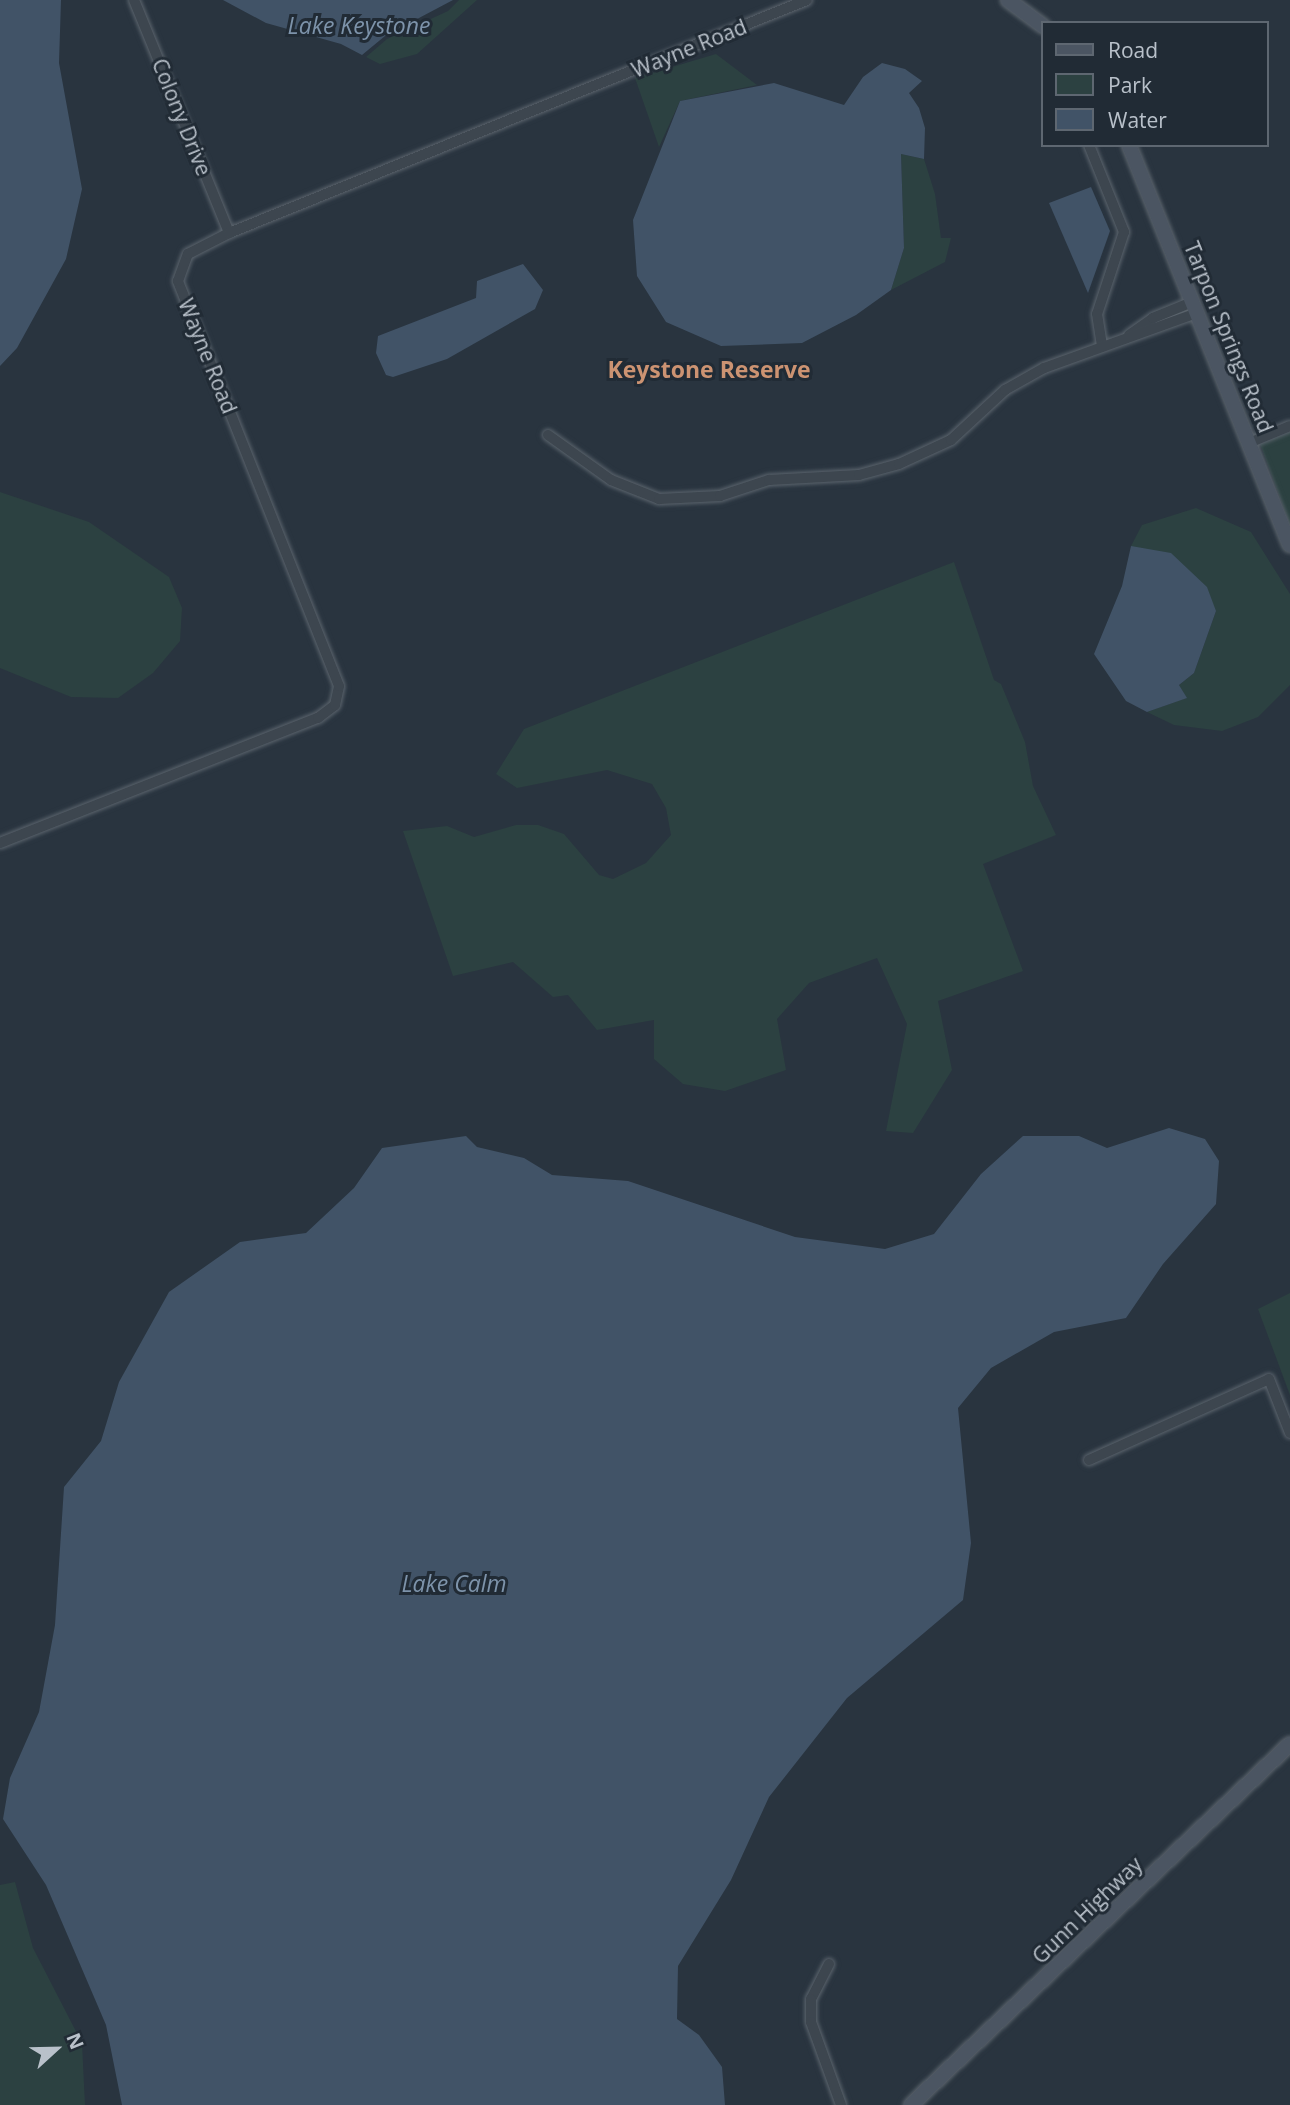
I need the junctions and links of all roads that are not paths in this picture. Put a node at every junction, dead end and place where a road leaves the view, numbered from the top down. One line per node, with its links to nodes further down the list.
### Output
1 (134, 0): 7 (street, Colony Drive)
2 (807, 0): 7 (street, Wayne Road)
3 (1008, 0): 4 (main road)
4 (1042, 25)
5 (1090, 147): 12 (street)
6 (1130, 147): 8 (main road, Tarpon Springs Road)
7 (229, 233): 17 (street, Wayne Road)
8 (1195, 307): 9 (street); 10 (street); 15 (main road, Tarpon Springs Road)
9 (1153, 318): 10 (street); 11 (street)
10 (1158, 330): 11 (street)
11 (1129, 335): 12 (street)
12 (1102, 345): 14 (street)
13 (1290, 426): 15 (street)
14 (548, 435)
15 (1249, 443): 16 (main road, Tarpon Springs Road)
16 (1290, 545)
17 (0, 843)
18 (1290, 1433): 19 (street)
19 (1089, 1461)
20 (1290, 1744): 23 (main road, Gunn Highway)
21 (829, 1964): 22 (street)
22 (841, 2105)
23 (911, 2105)

